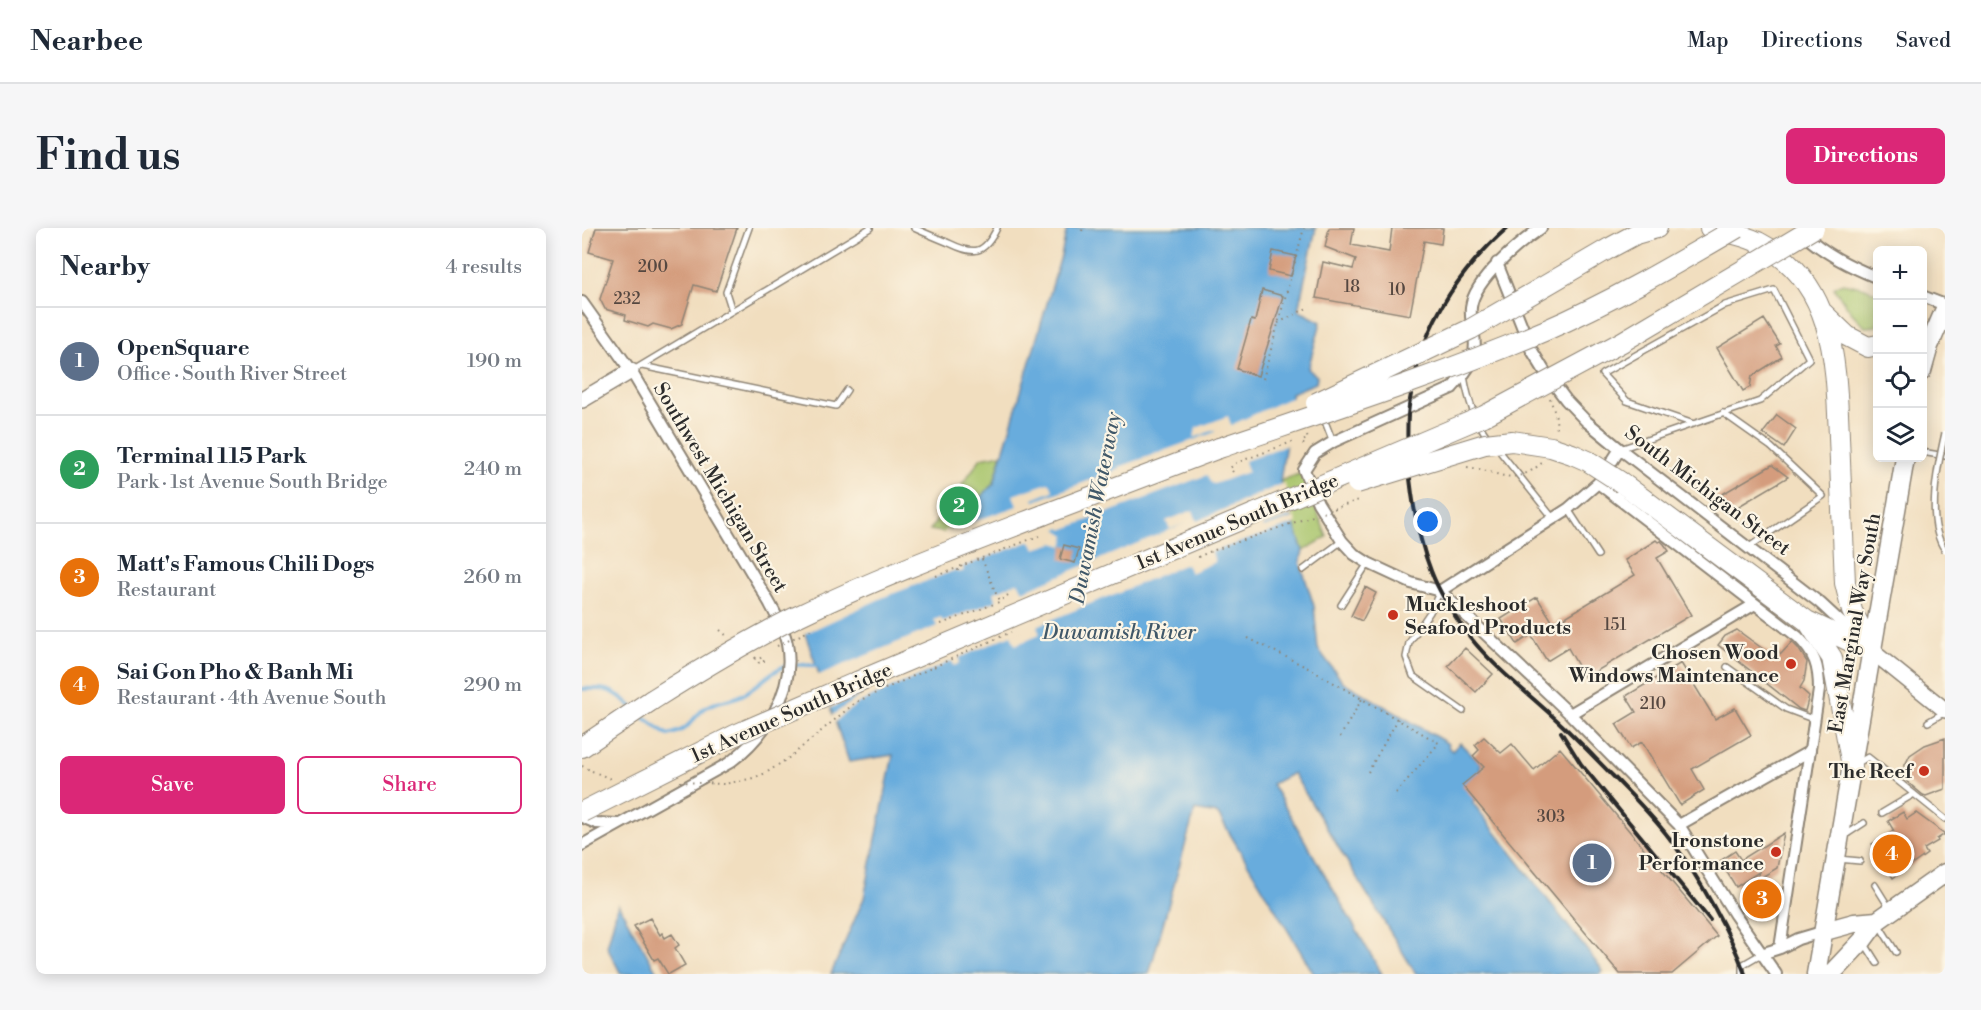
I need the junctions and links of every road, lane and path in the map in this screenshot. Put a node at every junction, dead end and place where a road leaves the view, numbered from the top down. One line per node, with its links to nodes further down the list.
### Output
1 (749, 228): 18 (lane)
2 (870, 228): 18 (lane)
3 (914, 228): 4 (lane)
4 (997, 228)
5 (1304, 228): 20 (path)
6 (1541, 228): 12 (street)
7 (1657, 228): 36 (highway, bridge)
8 (1710, 228): 19 (highway)
9 (1737, 228): 36 (highway, bridge)
10 (1798, 228): 13 (street)
11 (1814, 228): 47 (highway, 1st Avenue South Bridge, bridge)
12 (1497, 263): 24 (street); 37 (street, South Michigan Street)
13 (1873, 276)
14 (1927, 298): 15 (street)
15 (1945, 307): 22 (main road)
16 (1307, 308): 20 (path)
17 (584, 309): 23 (street, Southwest Michigan Street)
18 (732, 311): 23 (lane)
19 (1822, 312): 21 (highway); 71 (highway)
20 (1278, 323): 25 (path)
21 (1873, 346)
22 (1927, 354)
23 (636, 369): 26 (lane); 28 (main road); 96 (street, Southwest Michigan Street, bridge)
24 (1463, 374): 35 (street); 48 (lane)
25 (1263, 379)
26 (847, 390)
27 (1548, 395): 33 (path, bridge)
28 (582, 400)
29 (1723, 414): 31 (lane); 31 (lane); 51 (lane)
30 (1324, 419): 35 (lane)
31 (1694, 424): 37 (lane)
32 (1945, 433): 52 (lane, bridge)
33 (1557, 438)
34 (1308, 439): 43 (path, bridge)
35 (1333, 442): 50 (street)
36 (1219, 448): 82 (highway, bridge)
37 (1620, 449): 44 (street); 51 (street, South Michigan Street)
38 (1927, 453): 39 (lane)
39 (1945, 456)
40 (1545, 460): 42 (path, bridge)
41 (1904, 462): 71 (main road, East Marginal Way South)
42 (1464, 466)
43 (1233, 472)
44 (1598, 483): 46 (street); 62 (street)
45 (1364, 498): 53 (path, 1st Avenue South Bridge, bridge)
46 (1568, 509): 48 (street); 54 (lane)
47 (1254, 514): 64 (highway, bridge); 91 (highway, 1st Avenue South Bridge, bridge)
48 (1554, 519): 59 (street)
49 (1039, 536): 55 (path, bridge)
50 (1342, 541): 56 (street); 57 (lane)
51 (1749, 547): 71 (street, South Michigan Street)
52 (1945, 550)
53 (1209, 552)
54 (1598, 555)
55 (982, 559): 58 (path, bridge); 61 (path)
56 (1368, 563): 59 (street); 63 (lane)
57 (1303, 570)
58 (930, 578)
59 (1440, 591): 75 (lane); 77 (street)
60 (1008, 595): 61 (path)
61 (999, 602): 65 (path)
62 (1755, 604): 77 (street); 79 (street, East Marginal Way South)
63 (1341, 605)
64 (1807, 621): 71 (highway); 85 (highway)
65 (941, 624)
66 (818, 626): 69 (path, bridge)
67 (1011, 632): 88 (path, 1st Avenue South Bridge, bridge)
68 (1248, 638): 74 (path)
69 (776, 647)
70 (765, 652): 72 (path, bridge)
71 (1873, 652): 76 (main road, South Michigan Street); 85 (main road, East Marginal Way South)
72 (748, 661)
73 (1727, 666): 79 (lane)
74 (1362, 699): 78 (path); 81 (path)
75 (1463, 711)
76 (1945, 711): 80 (lane)
77 (1570, 714): 97 (street)
78 (1398, 720): 86 (path); 89 (path)
79 (1815, 720): 83 (street, East Marginal Way South)
80 (1928, 722)
81 (1340, 737)
82 (582, 747)
83 (1810, 751): 97 (street); 107 (street, East Marginal Way South)
84 (582, 766): 87 (path, bridge)
85 (1852, 766): 90 (lane); 98 (main road, East Marginal Way South)
86 (1368, 772)
87 (613, 779)
88 (680, 782)
89 (1396, 793)
90 (1914, 794): 92 (lane); 94 (lane)
91 (582, 812)
92 (1882, 813)
93 (582, 817): 96 (street)
94 (1945, 819)
95 (1864, 823): 98 (lane)
96 (618, 824): 99 (street, Southwest Michigan Street)
97 (1679, 825): 109 (street)
98 (1840, 838): 100 (main road, East Marginal Way South)
99 (582, 845)
100 (1836, 858): 101 (lane); 105 (main road, East Marginal Way South)
101 (1860, 861)
102 (1944, 876): 104 (main road)
103 (1875, 885): 104 (lane)
104 (1884, 916): 105 (main road); 106 (main road); 108 (lane)
105 (1825, 931): 107 (street); 113 (main road, East Marginal Way South)
106 (1863, 940): 110 (lane); 114 (main road)
107 (1779, 948): 109 (street)
108 (1896, 952)
109 (1761, 954): 111 (lane); 112 (street)
110 (1877, 963)
111 (1742, 974)
112 (1776, 974)
113 (1816, 974)
114 (1832, 974)

